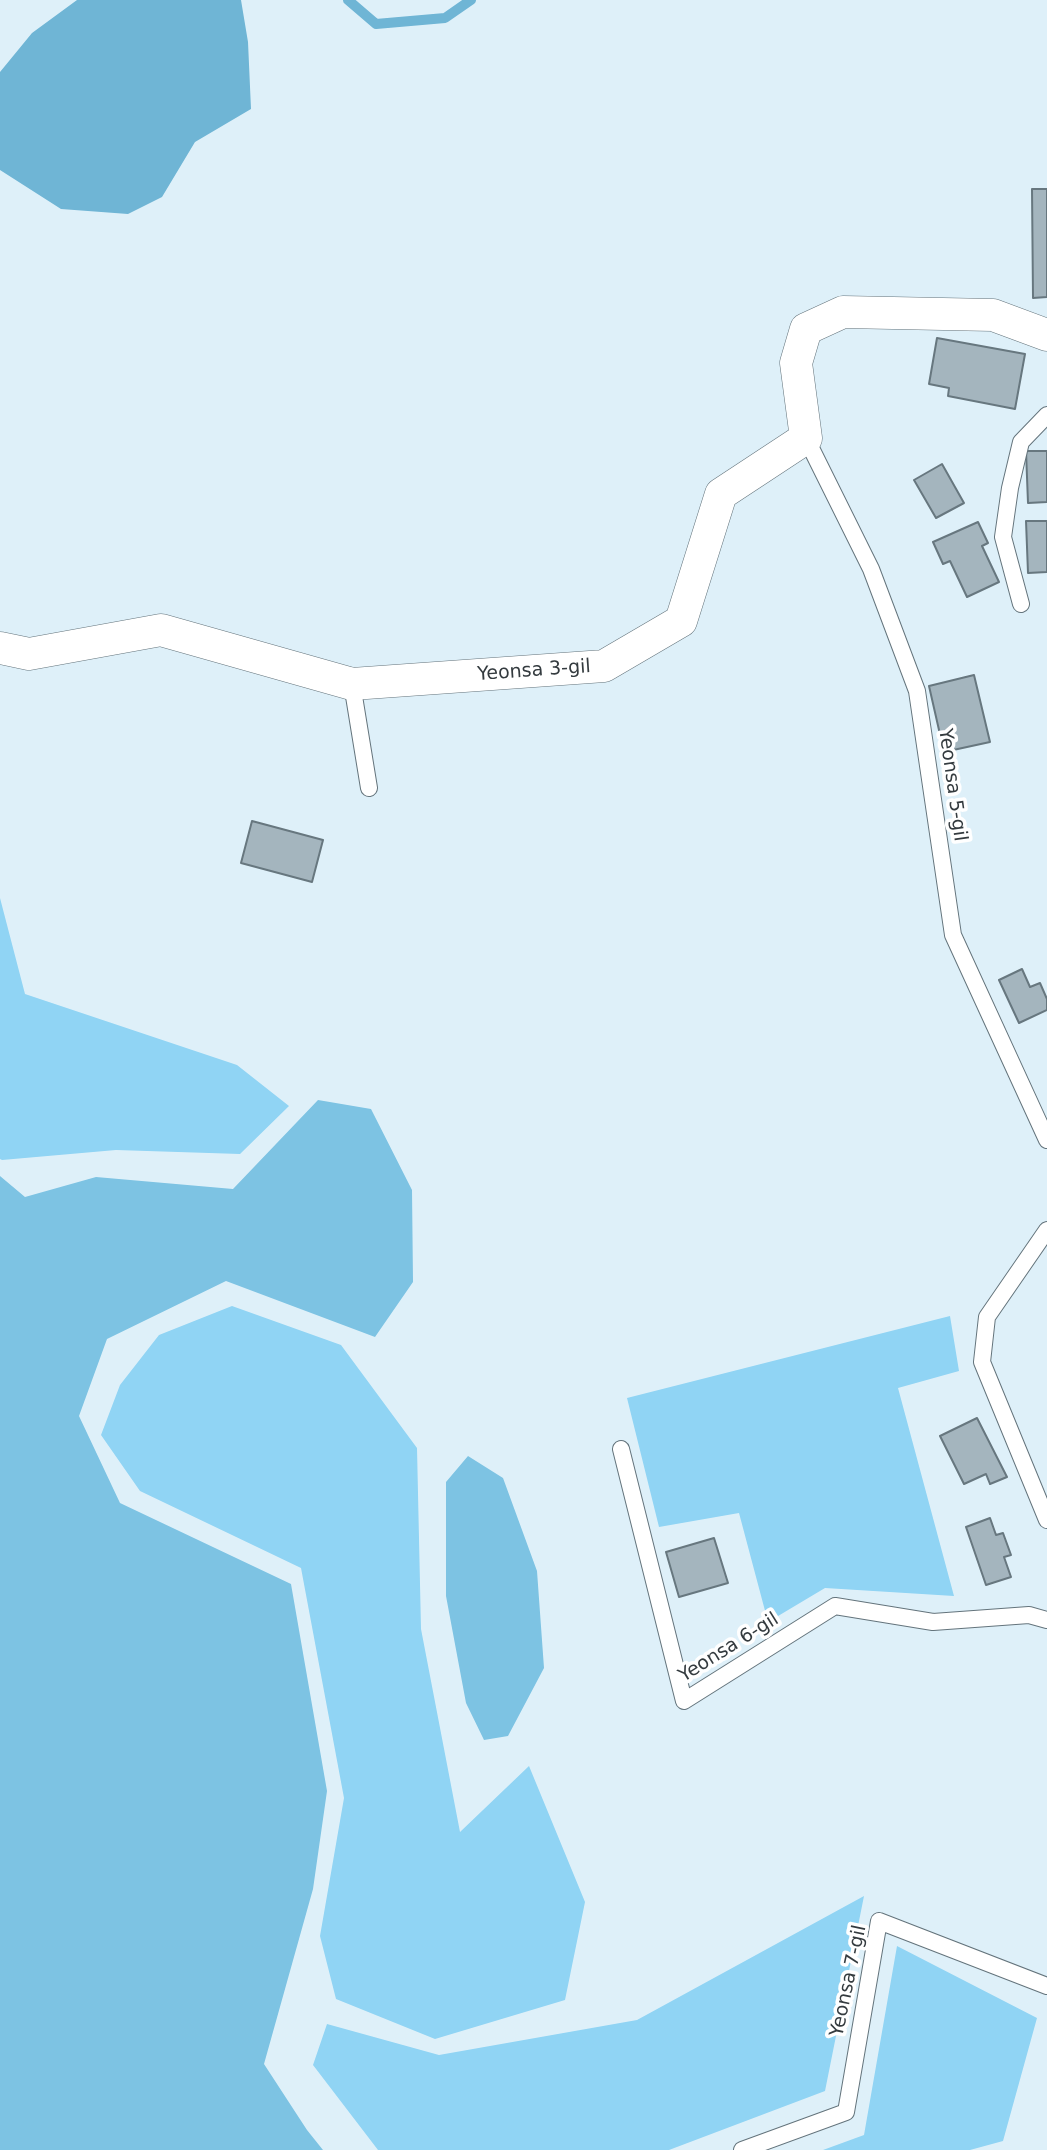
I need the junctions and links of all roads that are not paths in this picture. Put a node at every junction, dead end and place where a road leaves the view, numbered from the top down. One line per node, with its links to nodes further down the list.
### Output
1 (1047, 335): 3 (street)
2 (1047, 415): 4 (lane)
3 (806, 438): 6 (street, Yeonsa 3-gil); 8 (lane, Yeonsa 5-gil)
4 (1021, 604)
5 (0, 648): 6 (street, Yeonsa 3-gil)
6 (352, 684): 7 (lane)
7 (369, 788)
8 (1047, 1140)
9 (1047, 1230): 11 (lane)
10 (621, 1449): 12 (lane, Yeonsa 6-gil)
11 (1047, 1520)
12 (1047, 1620)
13 (1047, 1986): 14 (lane, Yeonsa 7-gil)
14 (742, 2150)

